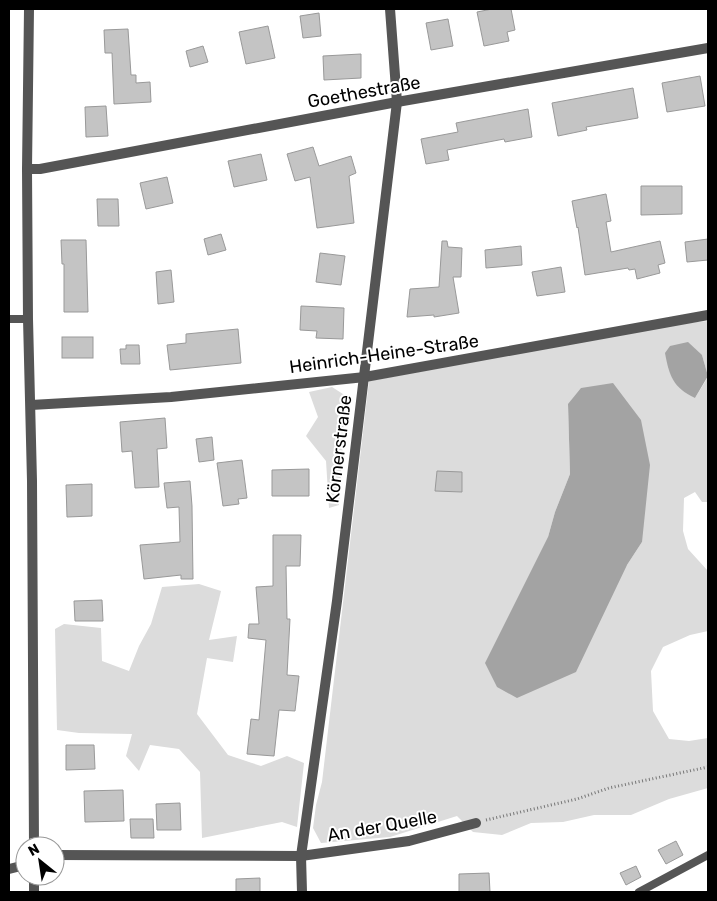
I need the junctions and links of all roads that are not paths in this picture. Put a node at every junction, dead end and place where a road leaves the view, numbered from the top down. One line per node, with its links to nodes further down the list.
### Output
1 (29, 9): 5 (street)
2 (390, 9): 4 (street, Körnerstraße)
3 (708, 48): 4 (street, Goethestraße)
4 (397, 102): 5 (street, Goethestraße); 9 (street, Körnerstraße)
5 (27, 169): 8 (street)
6 (708, 315): 9 (street, Heinrich-Heine-Straße)
7 (9, 319): 8 (lane)
8 (28, 319): 10 (street)
9 (365, 377): 10 (street, Heinrich-Heine-Straße); 15 (street, Körnerstraße)
10 (31, 405): 12 (street)
11 (476, 823): 15 (street, An der Quelle)
12 (34, 836)
13 (65, 855): 15 (street, An der Quelle)
14 (708, 855): 17 (lane)
15 (301, 856): 16 (street, Körnerstraße)
16 (302, 892)
17 (640, 892)

